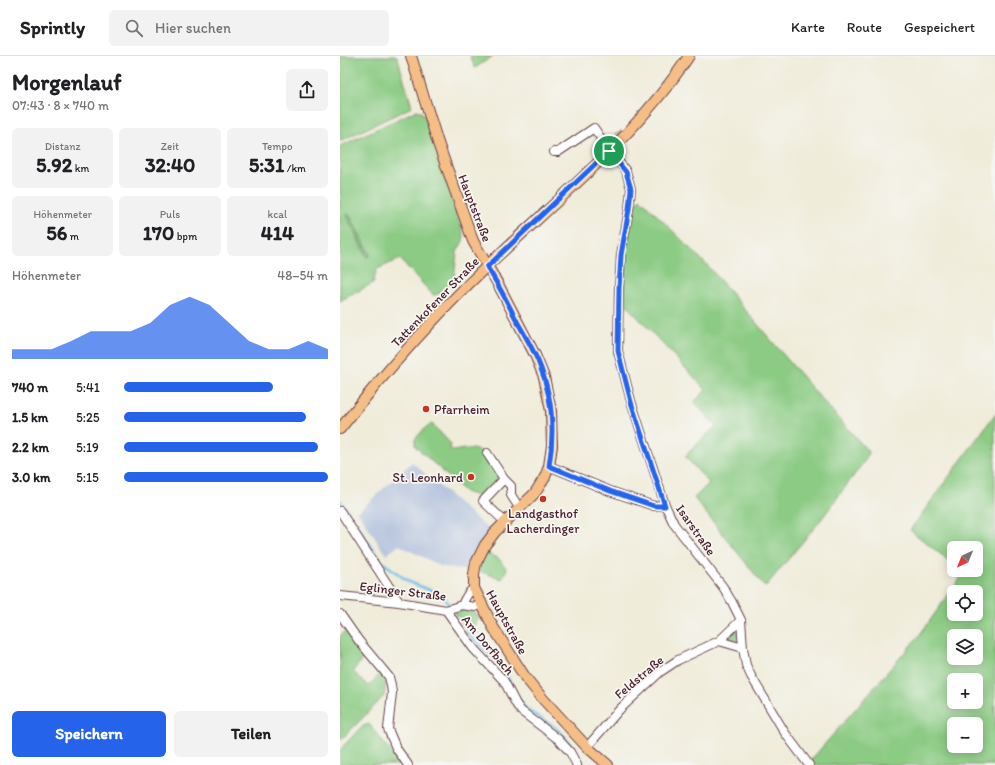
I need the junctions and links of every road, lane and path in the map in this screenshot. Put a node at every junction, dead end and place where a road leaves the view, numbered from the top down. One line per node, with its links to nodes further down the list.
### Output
1 (411, 56): 5 (main road, Hauptstraße)
2 (689, 56): 3 (main road, Tattenkofener Straße)
3 (609, 151): 4 (street); 5 (main road, Tattenkofener Straße); 10 (street, Isarstraße)
4 (554, 152)
5 (487, 267): 6 (main road, Tattenkofener Straße); 8 (main road, Hauptstraße)
6 (340, 429)
7 (488, 453): 9 (street)
8 (549, 466): 10 (street); 11 (main road, Hauptstraße)
9 (504, 479): 11 (street); 13 (street)
10 (665, 506): 21 (street, Isarstraße)
11 (520, 509): 13 (main road, Hauptstraße)
12 (340, 511): 16 (street)
13 (505, 522): 14 (main road, Hauptstraße)
14 (474, 588): 17 (street, Eglinger Straße); 18 (main road, Hauptstraße)
15 (340, 596): 16 (street, Eglinger Straße)
16 (399, 602): 19 (street, Eglinger Straße)
17 (462, 605): 18 (street, Eglinger Straße); 19 (street, Eglinger Straße)
18 (481, 605): 24 (main road, Hauptstraße)
19 (449, 609): 27 (street, Am Dorfbach)
20 (340, 614): 26 (street)
21 (741, 620): 22 (street, Feldstraße); 23 (street, Isarstraße)
22 (719, 641): 23 (street); 24 (street, Feldstraße)
23 (743, 648): 28 (street, Isarstraße)
24 (587, 747): 25 (main road, Hauptstraße)
25 (605, 764)
26 (408, 765)
27 (577, 765)
28 (809, 765)

